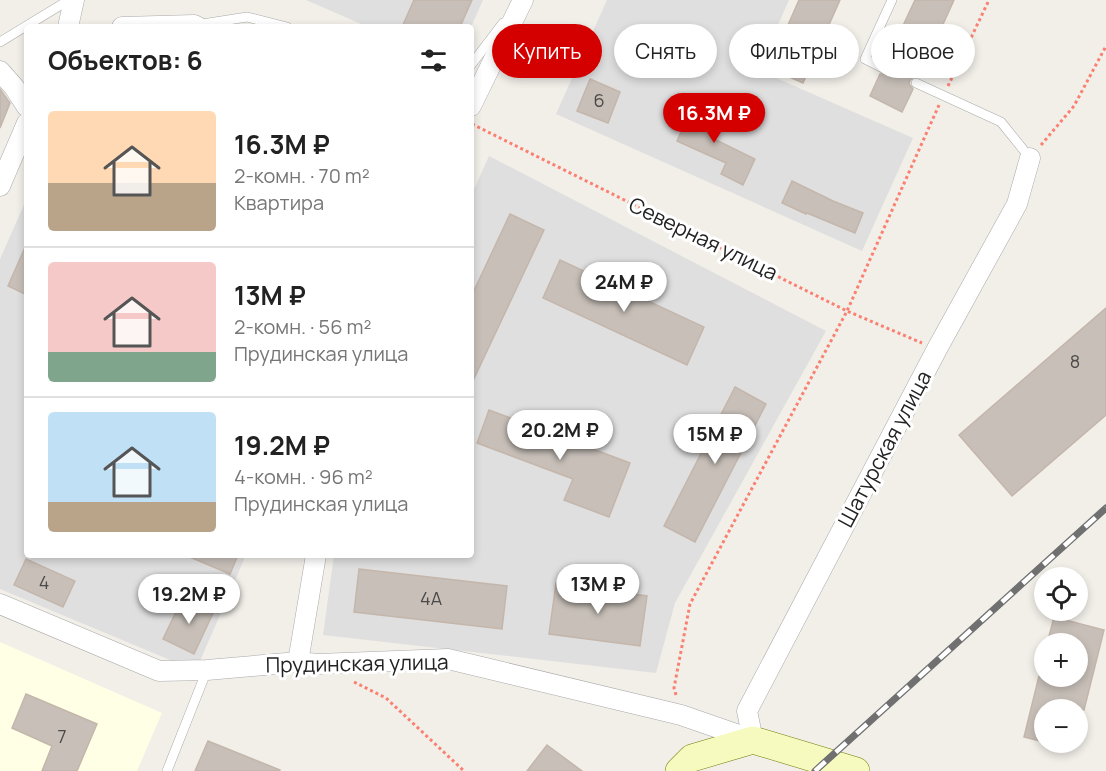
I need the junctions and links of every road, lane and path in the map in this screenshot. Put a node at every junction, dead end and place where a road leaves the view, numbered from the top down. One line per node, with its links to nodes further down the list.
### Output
1 (69, 0): 6 (lane)
2 (74, 0): 7 (street)
3 (522, 0): 15 (lane); 20 (street)
4 (892, 0): 10 (lane)
5 (989, 0): 19 (path)
6 (30, 24)
7 (69, 24)
8 (207, 24): 9 (lane)
9 (275, 24)
10 (881, 24)
11 (24, 27): 12 (lane)
12 (0, 42)
13 (871, 46): 16 (lane)
14 (1106, 46): 24 (path)
15 (474, 61)
16 (871, 62)
17 (0, 71): 21 (street)
18 (916, 83): 19 (lane)
19 (943, 96): 24 (lane); 26 (path)
20 (474, 100)
21 (24, 102)
22 (474, 124): 26 (path, Северная улица)
23 (24, 130): 25 (street)
24 (1030, 158): 27 (street, Шатурская улица)
25 (0, 186)
26 (847, 311): 27 (path, Северная улица); 33 (path)
27 (937, 350): 34 (street, Шатурская улица)
28 (315, 558): 30 (street)
29 (0, 604): 31 (street, Прудинская улица)
30 (298, 662): 31 (street, Прудинская улица); 33 (street, Прудинская улица)
31 (207, 670): 35 (lane)
32 (347, 678): 36 (path)
33 (681, 715): 34 (street, Прудинская улица)
34 (753, 740): 37 (street); 38 (street)
35 (167, 771)
36 (464, 771)
37 (679, 771)
38 (856, 771)

